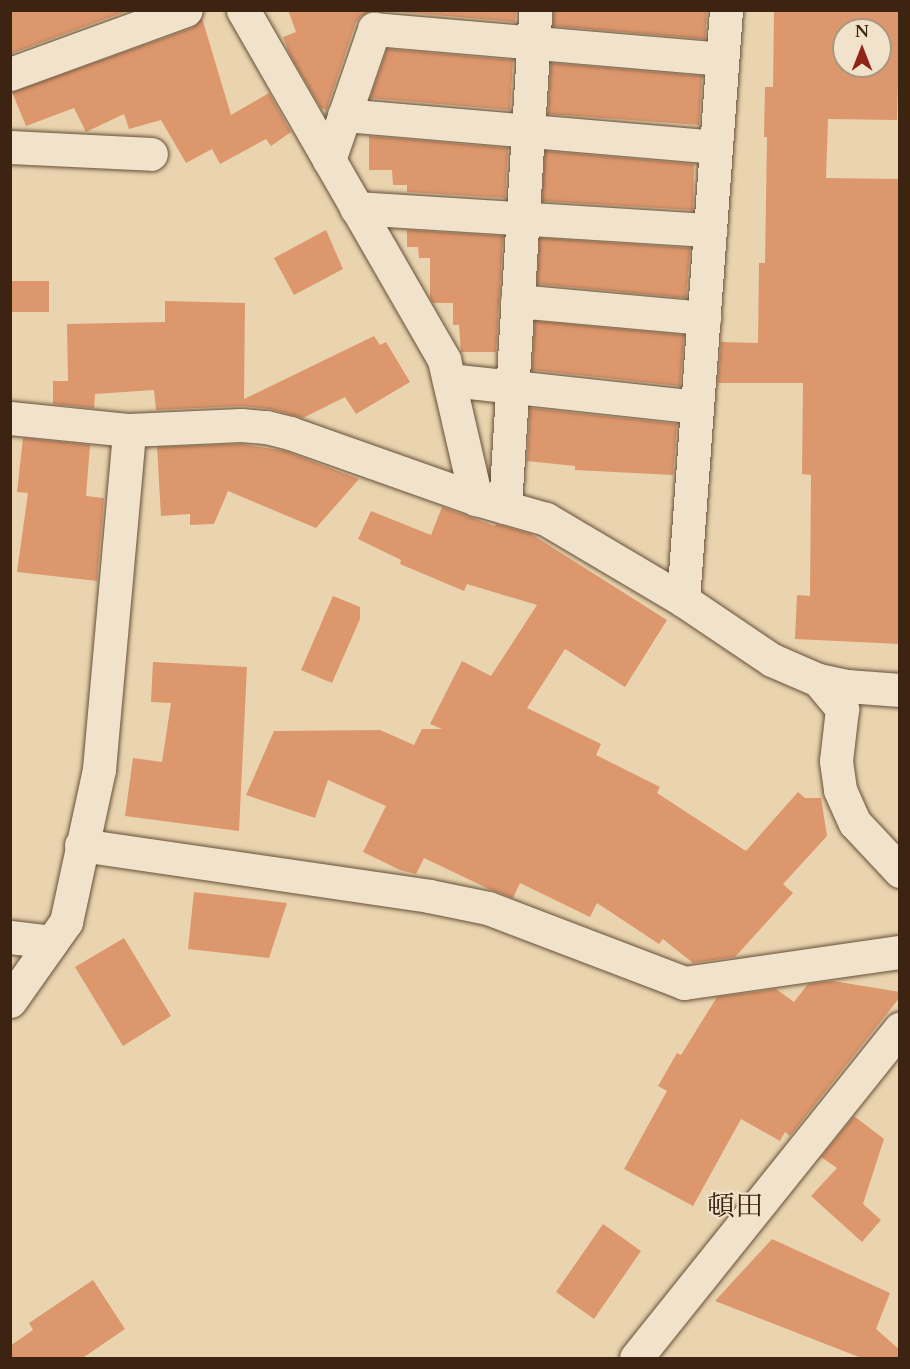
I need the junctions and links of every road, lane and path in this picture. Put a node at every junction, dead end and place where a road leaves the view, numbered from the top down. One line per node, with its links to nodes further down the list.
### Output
1 (186, 10): 6 (street)
2 (243, 10): 12 (street)
3 (726, 10): 5 (street)
4 (534, 26): 5 (street); 7 (street); 8 (street)
5 (722, 59): 10 (street)
6 (10, 74)
7 (344, 115): 8 (street); 12 (street)
8 (528, 130): 10 (street); 14 (street)
9 (10, 147): 11 (street)
10 (716, 147): 15 (street)
11 (151, 154)
12 (329, 160): 13 (street)
13 (356, 207): 14 (street); 18 (street)
14 (522, 216): 15 (street); 16 (street)
15 (710, 231): 17 (street)
16 (517, 301): 17 (street); 19 (street)
17 (704, 318): 20 (street)
18 (449, 380): 19 (street); 23 (street)
19 (512, 387): 20 (street); 23 (street)
20 (697, 407): 24 (street)
21 (10, 417): 22 (street)
22 (129, 430): 23 (street); 27 (street)
23 (490, 503): 24 (street)
24 (683, 600): 25 (street)
25 (818, 680): 26 (street); 28 (street)
26 (900, 690)
27 (81, 845): 30 (street); 31 (street)
28 (900, 871)
29 (10, 937): 30 (street)
30 (52, 942): 32 (street)
31 (900, 952)
32 (10, 1001)
33 (900, 1029): 34 (street)
34 (636, 1359)

